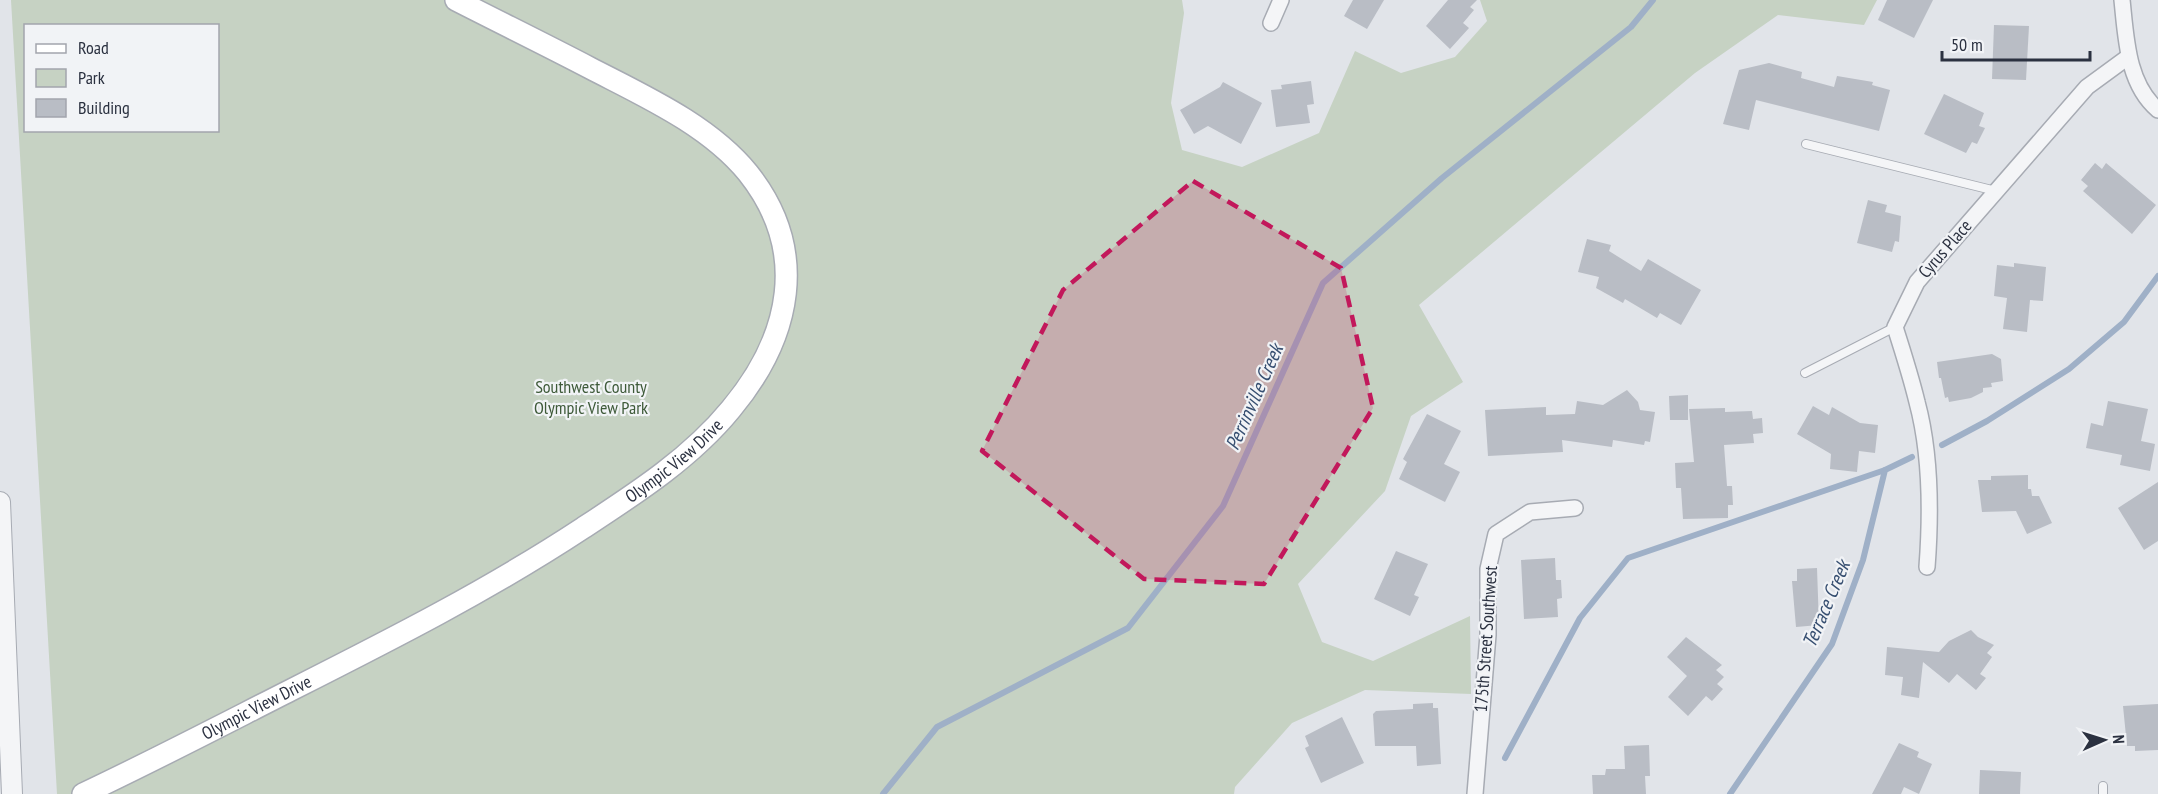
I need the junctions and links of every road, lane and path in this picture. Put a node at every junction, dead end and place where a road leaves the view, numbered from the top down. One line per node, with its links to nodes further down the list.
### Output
1 (456, 0): 15 (main road, Olympic View Drive)
2 (1281, 0): 4 (street)
3 (2122, 0): 5 (street)
4 (1271, 23)
5 (2128, 57): 6 (street); 8 (street, Cyrus Place)
6 (2158, 110)
7 (1806, 144): 8 (lane)
8 (1995, 191): 9 (street, Cyrus Place)
9 (1895, 327): 10 (lane); 13 (street)
10 (1805, 373)
11 (0, 502): 14 (street)
12 (1575, 508): 16 (street, 175th Street Southwest)
13 (1927, 567)
14 (12, 794)
15 (83, 794)
16 (1475, 794)

